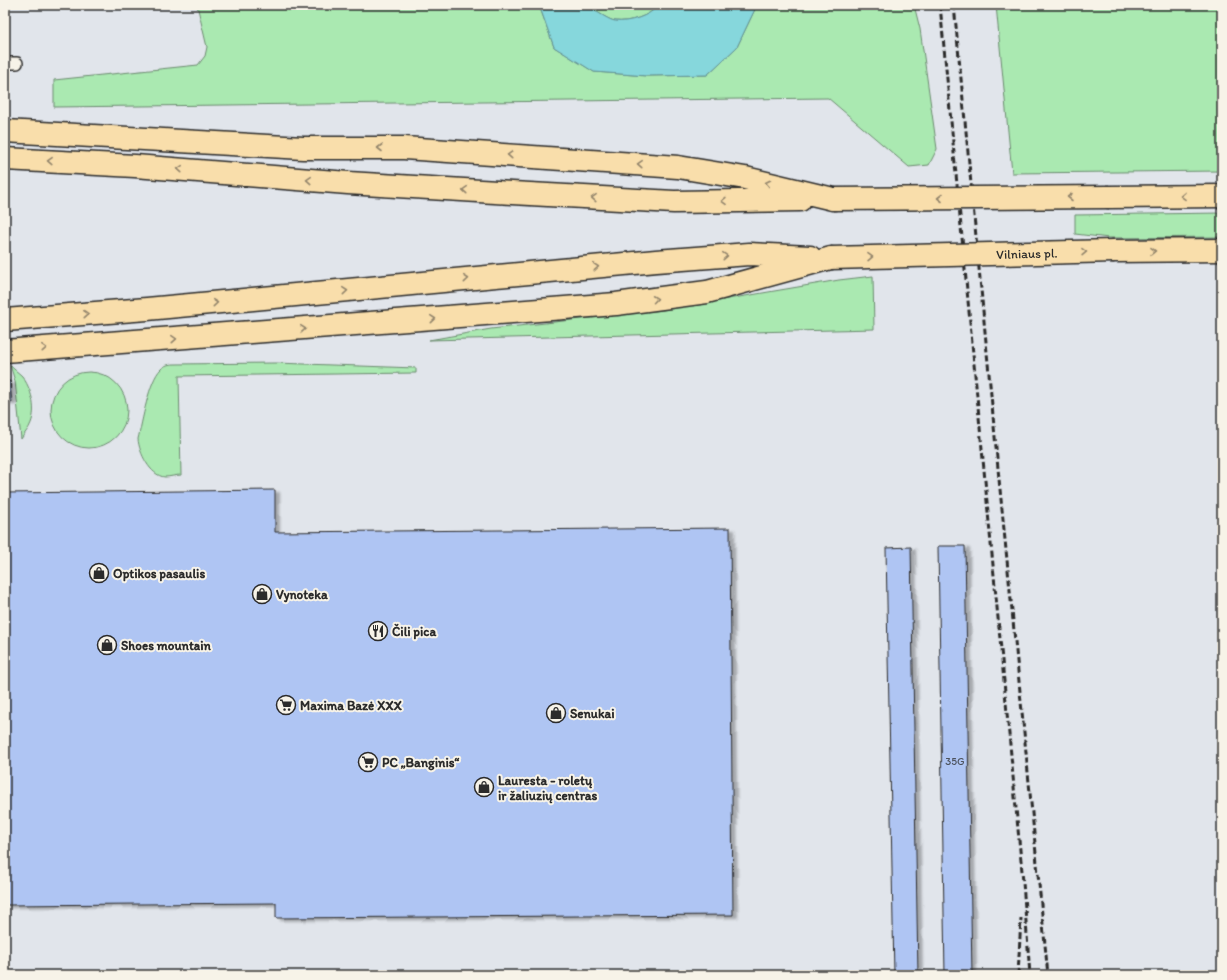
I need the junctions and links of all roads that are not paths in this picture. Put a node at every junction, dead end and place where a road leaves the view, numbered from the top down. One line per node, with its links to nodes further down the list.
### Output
1 (5, 63): 2 (lane)
2 (17, 63)
3 (5, 131): 6 (highway, one-way to 3)
4 (5, 159): 6 (highway, one-way to 4)
5 (1222, 196): 6 (highway, one-way to 6, bridge)
6 (833, 199)
7 (1222, 250): 8 (highway, Vilniaus pl., one-way to 7, bridge)
8 (831, 258): 9 (highway, one-way to 8); 10 (highway, one-way to 8)
9 (5, 320)
10 (5, 351)

